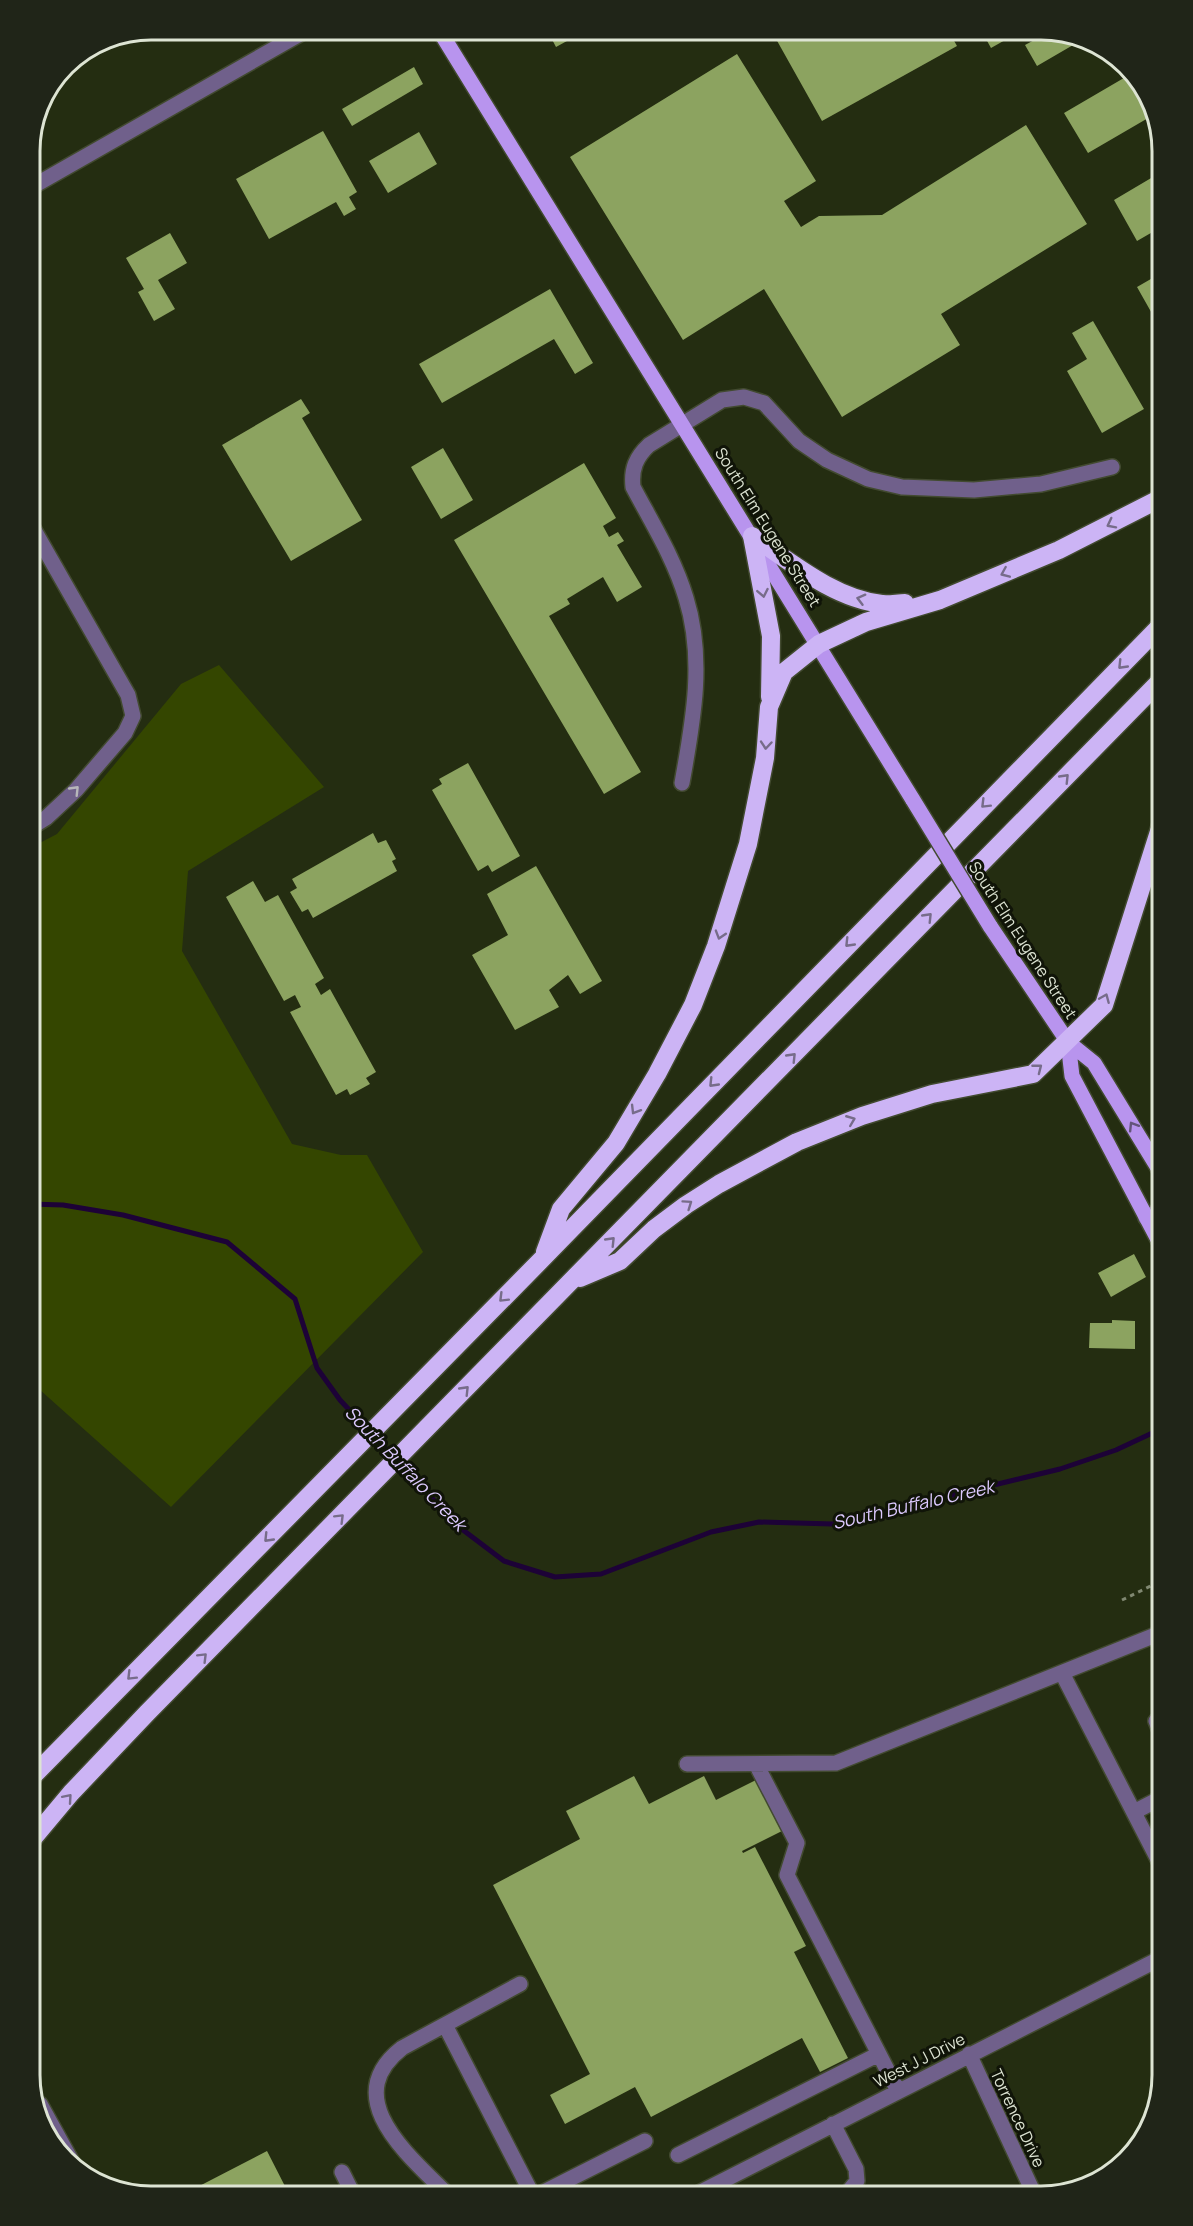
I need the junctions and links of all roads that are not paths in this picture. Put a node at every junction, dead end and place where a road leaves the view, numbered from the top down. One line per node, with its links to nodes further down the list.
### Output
1 (289, 40): 3 (street)
2 (445, 40): 4 (main road, South Elm Eugene Street)
3 (41, 182)
4 (682, 423): 5 (street); 7 (main road, South Elm Eugene Street); 14 (street)
5 (1112, 466)
6 (1152, 503): 9 (highway, one-way to 9)
7 (752, 536): 9 (highway, one-way to 7); 11 (main road, South Elm Eugene Street); 13 (highway, one-way to 13)
8 (41, 542): 15 (street, one-way to 8)
9 (940, 600): 11 (highway)
10 (1152, 634): 22 (highway, one-way to 22)
11 (819, 644): 13 (highway); 17 (main road, South Elm Eugene Street, bridge)
12 (1152, 689): 23 (highway, one-way to 12)
13 (769, 706): 22 (highway, one-way to 22)
14 (682, 783)
15 (41, 821)
16 (1152, 854): 17 (highway, one-way to 16)
17 (1068, 1042): 18 (main road, South Elm Eugene Street, one-way to 17); 20 (main road, South Elm Eugene Street); 23 (highway, one-way to 17)
18 (1152, 1158)
19 (1152, 1214): 20 (street)
20 (1146, 1218): 21 (main road, South Elm Eugene Street)
21 (1152, 1229)
22 (544, 1257): 28 (highway, one-way to 28)
23 (570, 1283): 31 (highway, one-way to 23)
24 (1152, 1636): 25 (street)
25 (1062, 1673): 27 (street); 30 (street)
26 (687, 1764): 27 (street)
27 (756, 1764): 36 (street)
28 (40, 1769)
29 (1152, 1803): 30 (street)
30 (1134, 1812): 32 (street)
31 (40, 1830)
32 (1152, 1847)
33 (1152, 1963): 37 (street, West J J Drive)
34 (520, 1984): 35 (street)
35 (445, 2025): 44 (street); 45 (street)
36 (879, 2054): 38 (street); 41 (street)
37 (969, 2055): 38 (street, West J J Drive); 49 (street, Torrence Drive)
38 (898, 2091): 39 (street, West J J Drive)
39 (833, 2124): 47 (street, West J J Drive); 48 (street)
40 (645, 2141): 46 (street)
41 (678, 2155)
42 (342, 2172): 43 (street)
43 (349, 2185)
44 (439, 2185)
45 (529, 2185)
46 (556, 2185)
47 (713, 2186)
48 (854, 2186)
49 (1030, 2186)

